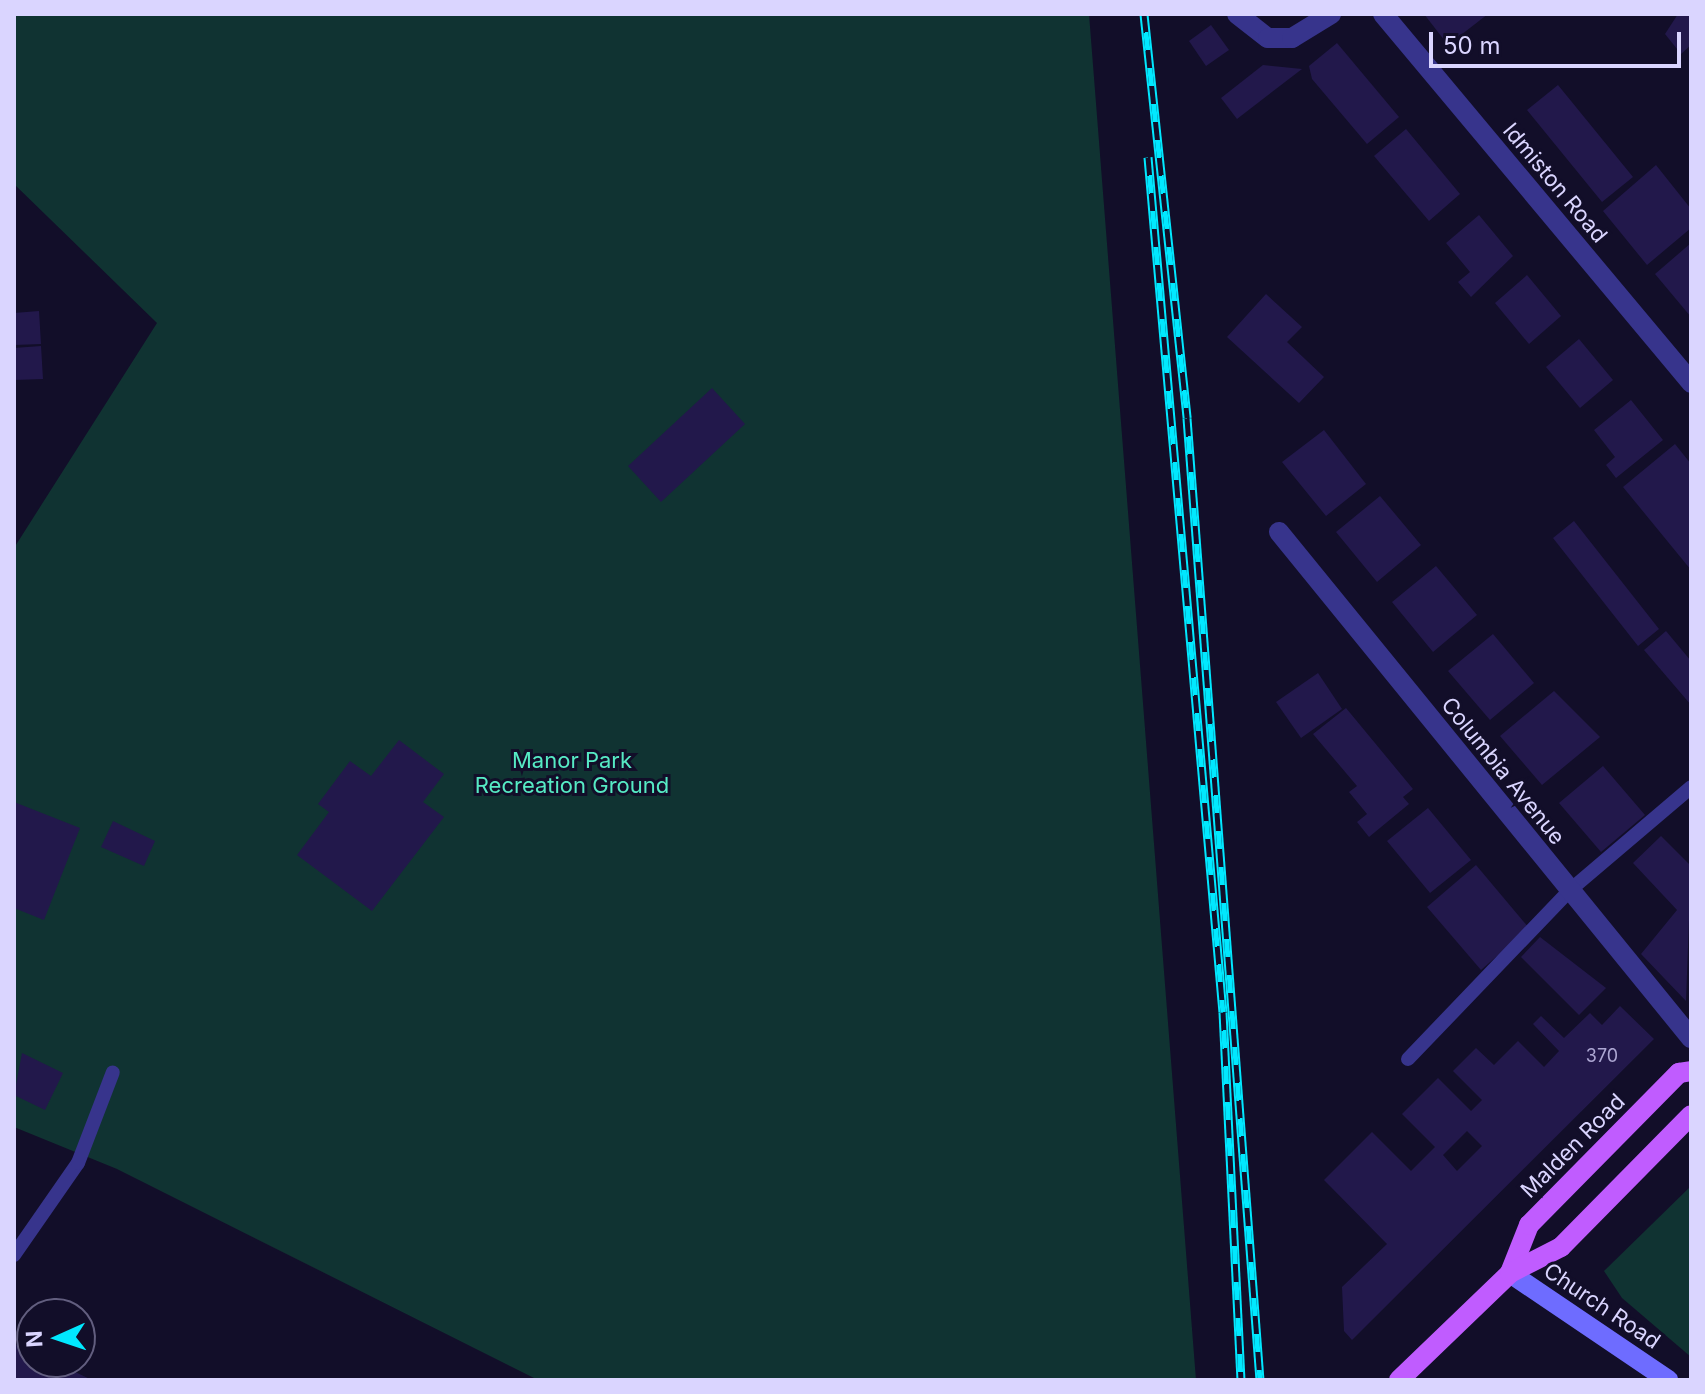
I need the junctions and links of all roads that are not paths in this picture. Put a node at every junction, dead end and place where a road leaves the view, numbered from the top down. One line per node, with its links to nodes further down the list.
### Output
1 (1237, 14): 2 (street)
2 (1331, 14)
3 (1383, 14): 4 (street, Idmiston Road)
4 (1691, 383)
5 (1279, 532): 7 (street, Columbia Avenue)
6 (1691, 787): 7 (lane)
7 (1569, 891): 8 (street, Columbia Avenue); 9 (lane)
8 (1691, 1038)
9 (1408, 1059)
10 (1691, 1071): 14 (main road, Malden Road)
11 (113, 1072): 13 (lane)
12 (1691, 1115): 14 (main road, Malden Road)
13 (14, 1255)
14 (1510, 1273): 15 (main road, Malden Road); 16 (main road, Church Road)
15 (1399, 1380)
16 (1668, 1380)

